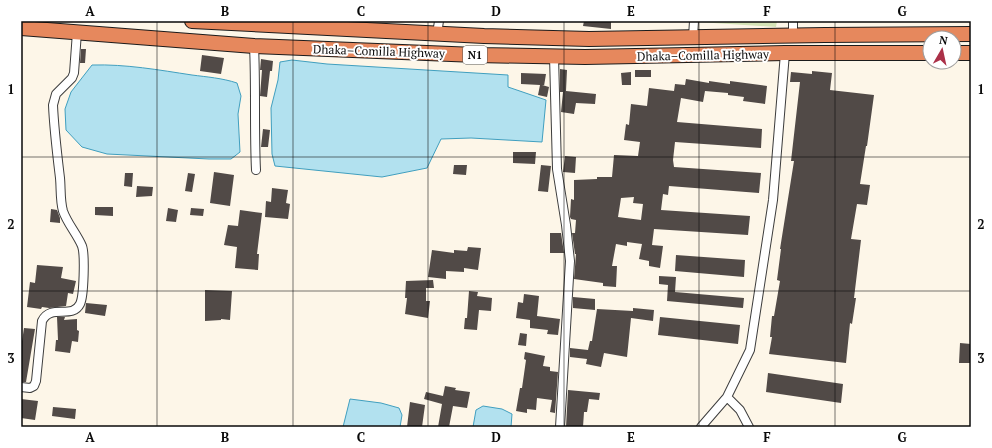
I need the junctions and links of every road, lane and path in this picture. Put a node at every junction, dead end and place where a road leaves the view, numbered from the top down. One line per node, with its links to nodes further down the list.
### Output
1 (188, 21): 11 (highway)
2 (192, 21): 5 (highway, Dhaka–Comilla Highway / N1)
3 (694, 21): 10 (street)
4 (793, 21): 9 (street)
5 (438, 27): 10 (highway, Dhaka–Comilla Highway / N1)
6 (21, 28): 7 (highway, Dhaka–Comilla Highway / N1)
7 (77, 32): 11 (highway, Dhaka–Comilla Highway / N1); 17 (street)
8 (971, 34): 9 (highway, Dhaka–Comilla Highway / N1)
9 (793, 35): 10 (highway, Dhaka–Comilla Highway / N1)
10 (693, 37)
11 (188, 40): 12 (highway, Dhaka–Comilla Highway / N1)
12 (254, 46): 15 (highway, Dhaka–Comilla Highway / N1); 16 (street)
13 (785, 53): 14 (highway, Dhaka–Comilla Highway / N1); 15 (highway, Dhaka–Comilla Highway / N1); 18 (street)
14 (922, 53)
15 (554, 56): 19 (street)
16 (256, 170)
17 (21, 387)
18 (727, 397): 20 (street); 21 (street)
19 (560, 427)
20 (700, 427)
21 (749, 427)

